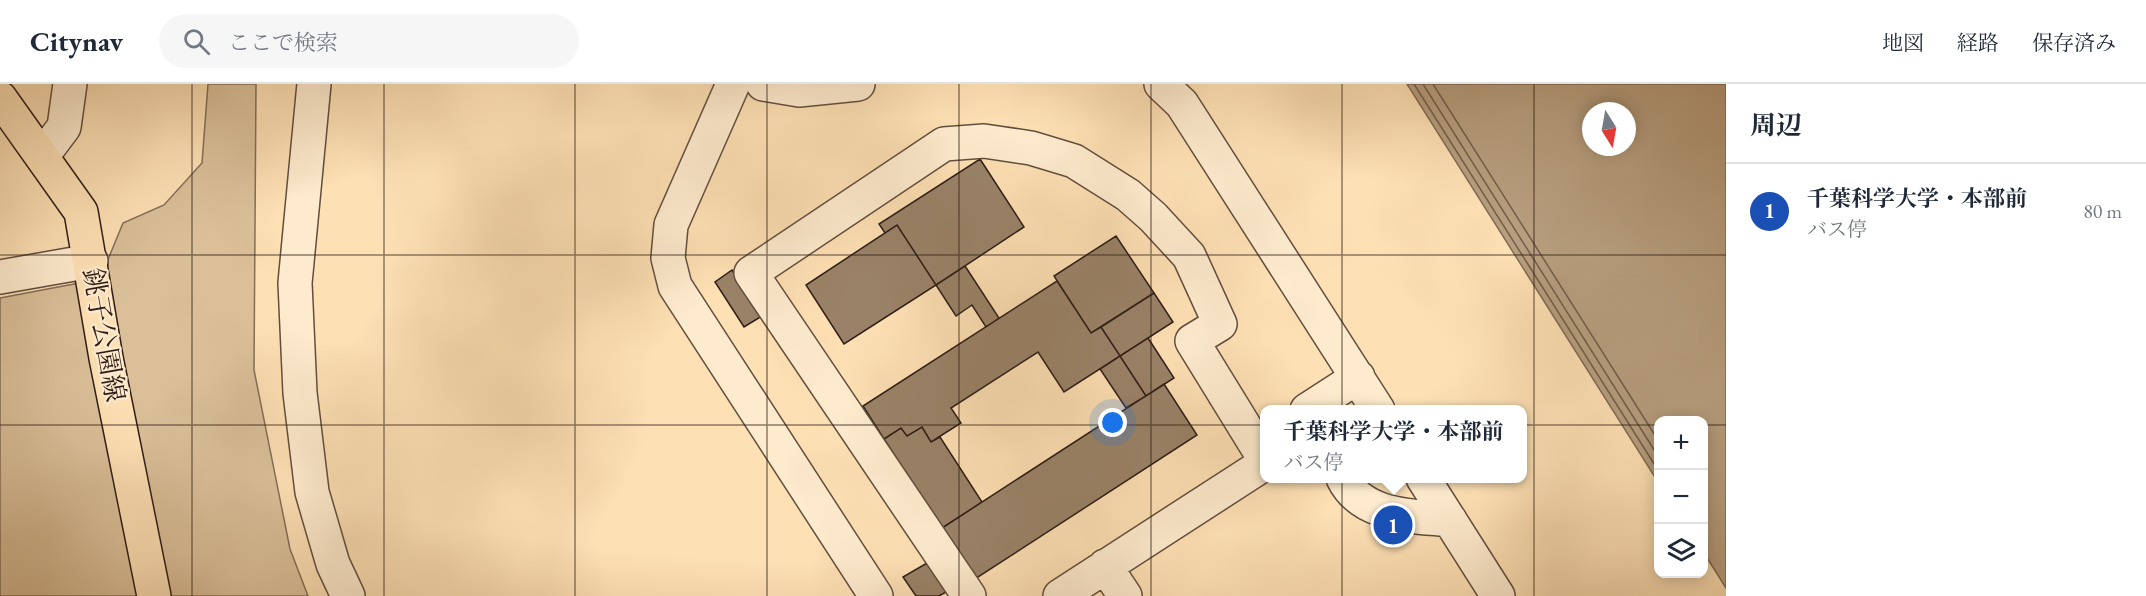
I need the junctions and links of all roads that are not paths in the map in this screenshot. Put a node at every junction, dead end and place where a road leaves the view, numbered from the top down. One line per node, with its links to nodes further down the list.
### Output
1 (70, 84): 8 (street)
2 (314, 84): 21 (street)
3 (734, 84): 22 (street)
4 (763, 84): 5 (street)
5 (858, 84)
6 (1161, 84): 11 (street)
7 (0, 98): 8 (main road, 銚子公園線)
8 (42, 155): 9 (main road, 銚子公園線)
9 (91, 261): 10 (street); 20 (main road, 銚子公園線)
10 (0, 277)
11 (1358, 377): 12 (street); 13 (street)
12 (1315, 405)
13 (1375, 405)
14 (1260, 447): 23 (street)
15 (1260, 451): 19 (street)
16 (1346, 483): 18 (street)
17 (1426, 483): 18 (street)
18 (1449, 520): 26 (street)
19 (1105, 566): 24 (street); 25 (street)
20 (154, 596)
21 (348, 596)
22 (876, 596)
23 (969, 596)
24 (1060, 596)
25 (1125, 596)
26 (1498, 596)

